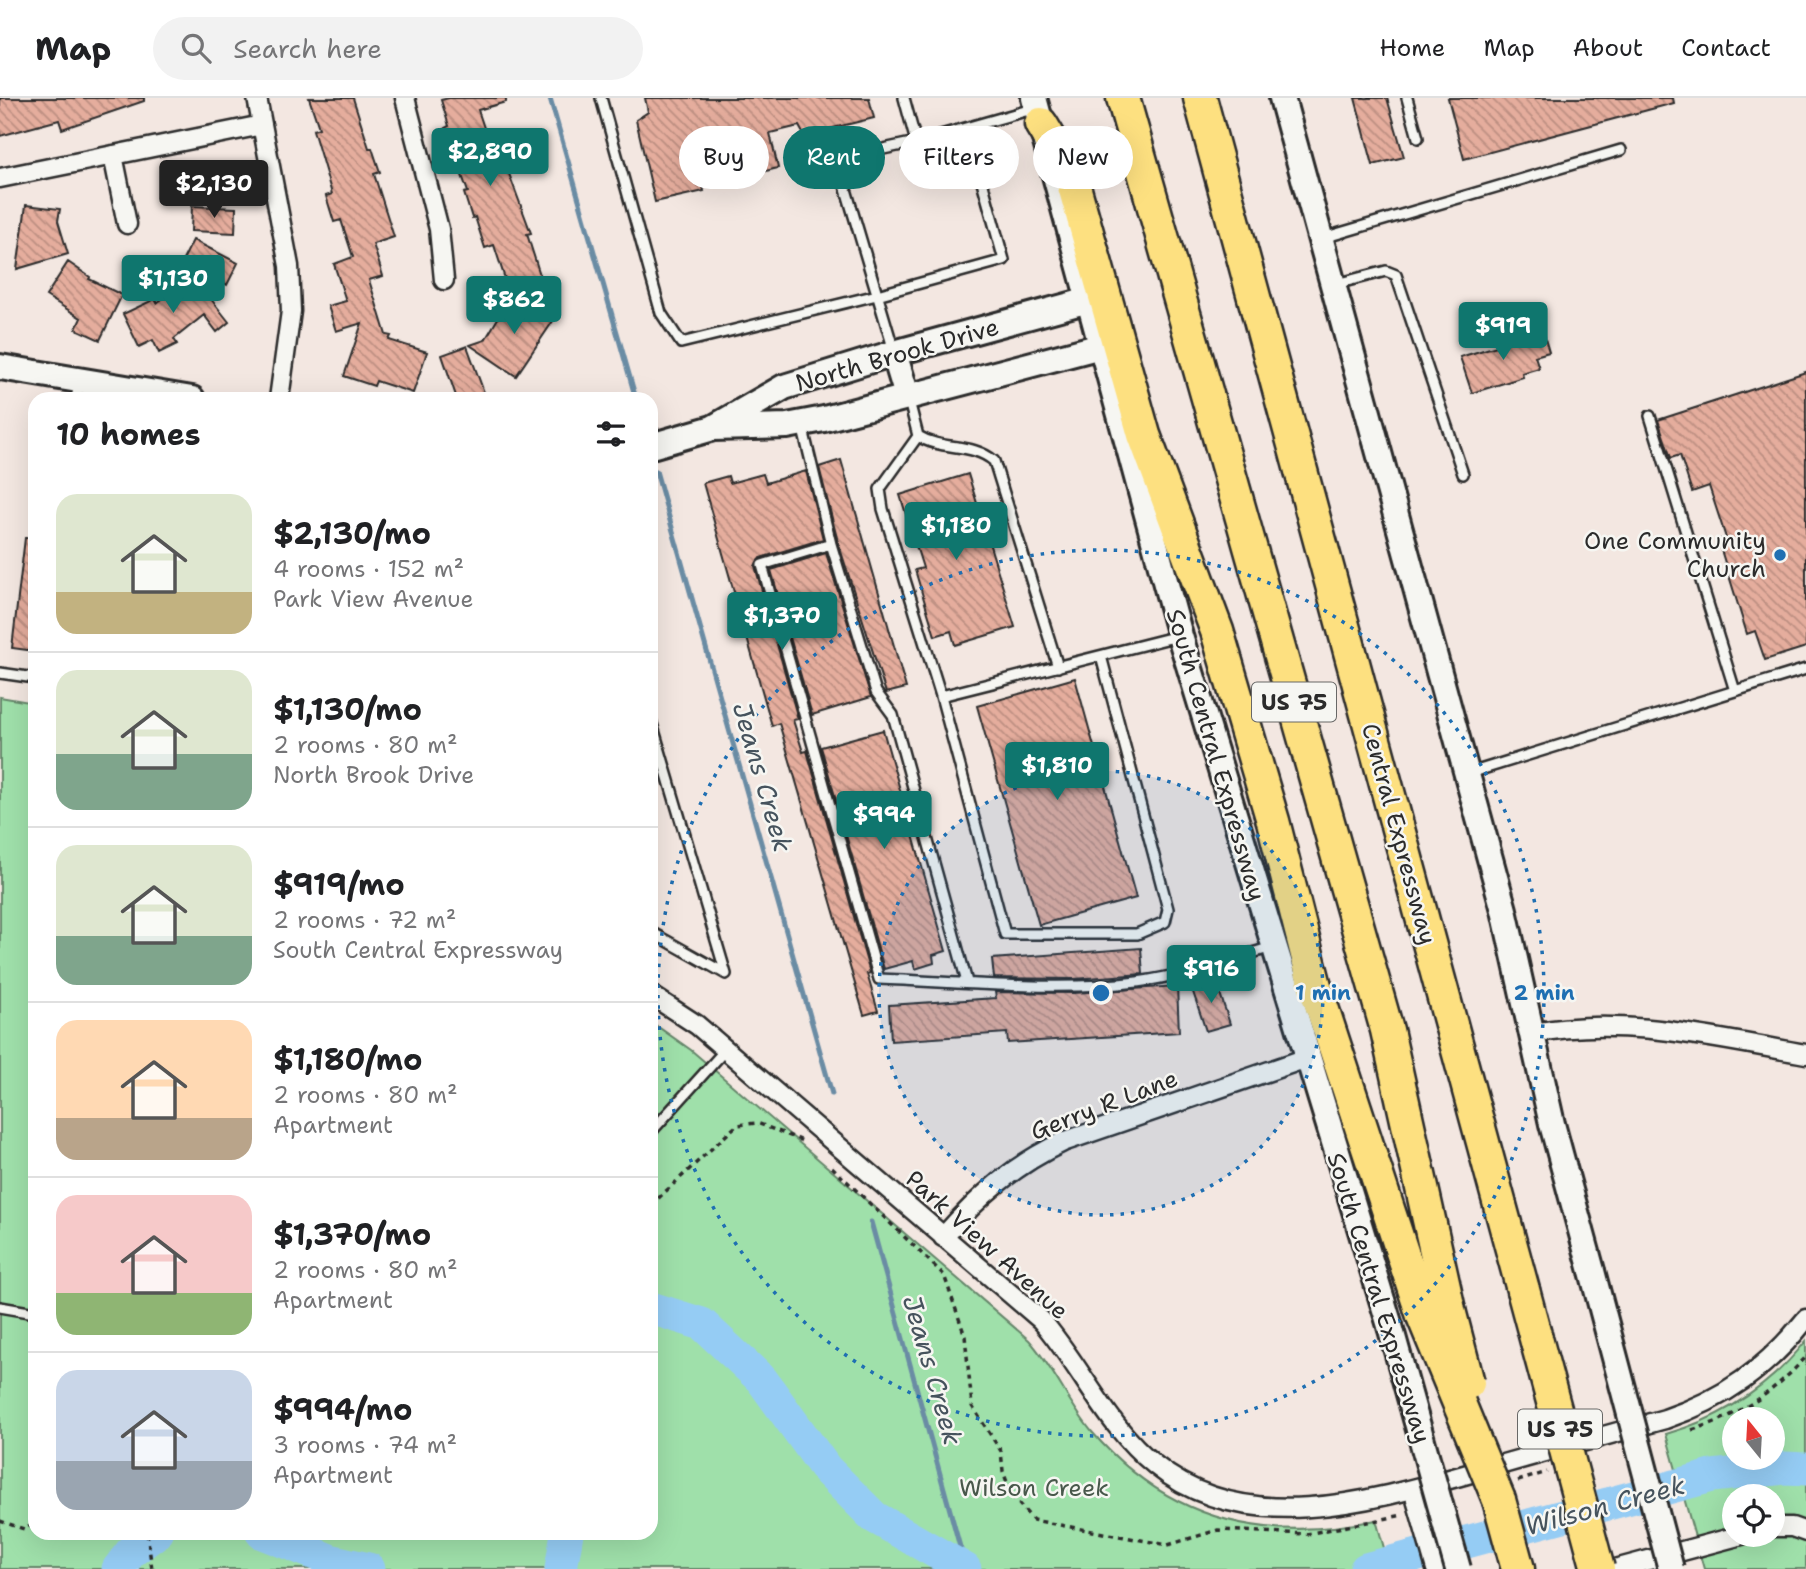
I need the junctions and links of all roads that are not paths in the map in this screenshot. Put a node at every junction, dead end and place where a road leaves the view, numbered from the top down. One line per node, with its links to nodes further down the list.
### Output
1 (257, 98): 10 (street)
2 (405, 98): 21 (street)
3 (601, 98): 23 (lane)
4 (904, 98): 11 (lane)
5 (1123, 98): 61 (highway, US 75)
6 (1200, 98): 70 (highway, Central Expressway / US 75, bridge)
7 (1282, 98): 20 (main road)
8 (1407, 98): 13 (lane)
9 (1037, 110): 12 (lane); 24 (main road, South Central Expressway); 61 (highway)
10 (262, 125): 16 (street); 30 (street)
11 (912, 126)
12 (975, 126)
13 (1418, 138)
14 (899, 146): 23 (lane)
15 (1621, 150): 20 (lane)
16 (113, 155): 17 (street); 19 (street)
17 (0, 178)
18 (984, 189): 23 (lane)
19 (127, 224)
20 (1321, 238): 22 (main road)
21 (444, 280)
22 (1334, 284): 37 (lane); 48 (main road)
23 (877, 295): 26 (lane)
24 (1089, 300): 25 (main road, South Central Expressway); 26 (main road, North Brook Drive)
25 (1101, 346): 31 (main road, North Brook Drive); 39 (main road, South Central Expressway)
26 (894, 353): 31 (main road); 34 (main road, North Brook Drive)
27 (0, 367): 28 (main road)
28 (78, 390): 29 (main road)
29 (103, 392)
30 (280, 392)
31 (907, 396): 33 (main road, North Brook Drive); 35 (lane)
32 (1650, 416): 45 (lane)
33 (802, 423): 34 (main road, North Brook Drive); 38 (lane)
34 (713, 428): 36 (main road, North Brook Drive)
35 (918, 436): 41 (lane); 46 (lane)
36 (658, 444)
37 (1463, 474)
38 (831, 544): 51 (lane); 51 (lane)
39 (1180, 636): 40 (lane); 50 (main road, South Central Expressway)
40 (1101, 656): 41 (lane); 46 (lane)
41 (1058, 667): 46 (lane)
42 (1806, 669): 45 (lane)
43 (0, 673): 44 (lane)
44 (28, 677)
45 (1735, 691): 48 (lane)
46 (941, 696)
47 (658, 744): 49 (lane)
48 (1467, 774): 53 (main road)
49 (658, 936)
50 (1272, 947): 51 (lane); 56 (main road, South Central Expressway)
51 (967, 982)
52 (658, 1000): 54 (street, Park View Avenue)
53 (1533, 1033): 55 (street); 72 (main road, bridge)
54 (726, 1049): 57 (lane); 58 (street, Park View Avenue)
55 (1806, 1054)
56 (1307, 1058): 58 (street, Gerry R Lane); 68 (main road, South Central Expressway, bridge)
57 (658, 1124)
58 (943, 1237): 63 (street, Park View Avenue)
59 (0, 1307): 60 (lane)
60 (28, 1312)
61 (1436, 1313): 69 (highway, US 75, bridge)
62 (1806, 1319): 63 (street, Park View Avenue)
63 (1413, 1489): 67 (street)
64 (1785, 1527): 65 (street)
65 (1806, 1532)
66 (1722, 1541): 71 (street)
67 (1436, 1569)
68 (1458, 1569)
69 (1518, 1569)
70 (1598, 1569)
71 (1615, 1569)
72 (1671, 1569)

